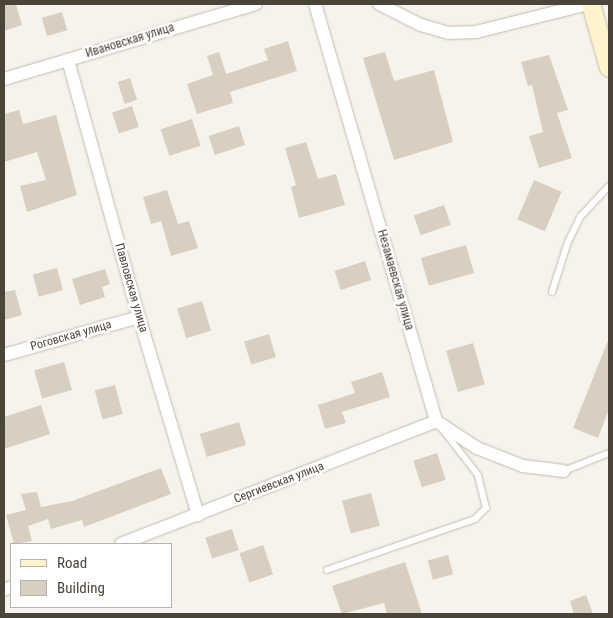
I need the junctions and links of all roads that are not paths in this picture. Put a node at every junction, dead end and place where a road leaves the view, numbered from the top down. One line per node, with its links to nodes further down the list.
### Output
1 (256, 4): 5 (street, Ивановская улица)
2 (315, 4): 12 (street, Незамаевская улица)
3 (379, 4): 4 (street)
4 (589, 4): 6 (street)
5 (68, 60): 7 (street, Ивановская улица); 10 (street, Павловская улица)
6 (609, 68)
7 (4, 79)
8 (609, 186): 9 (lane)
9 (552, 292)
10 (139, 317): 11 (street, Роговская улица); 15 (street, Павловская улица)
11 (4, 355)
12 (436, 421): 14 (street); 15 (street, Сергиевская улица); 17 (lane)
13 (609, 453): 14 (lane)
14 (564, 471)
15 (198, 514): 16 (street, Сергиевская улица)
16 (124, 543)
17 (327, 570)

